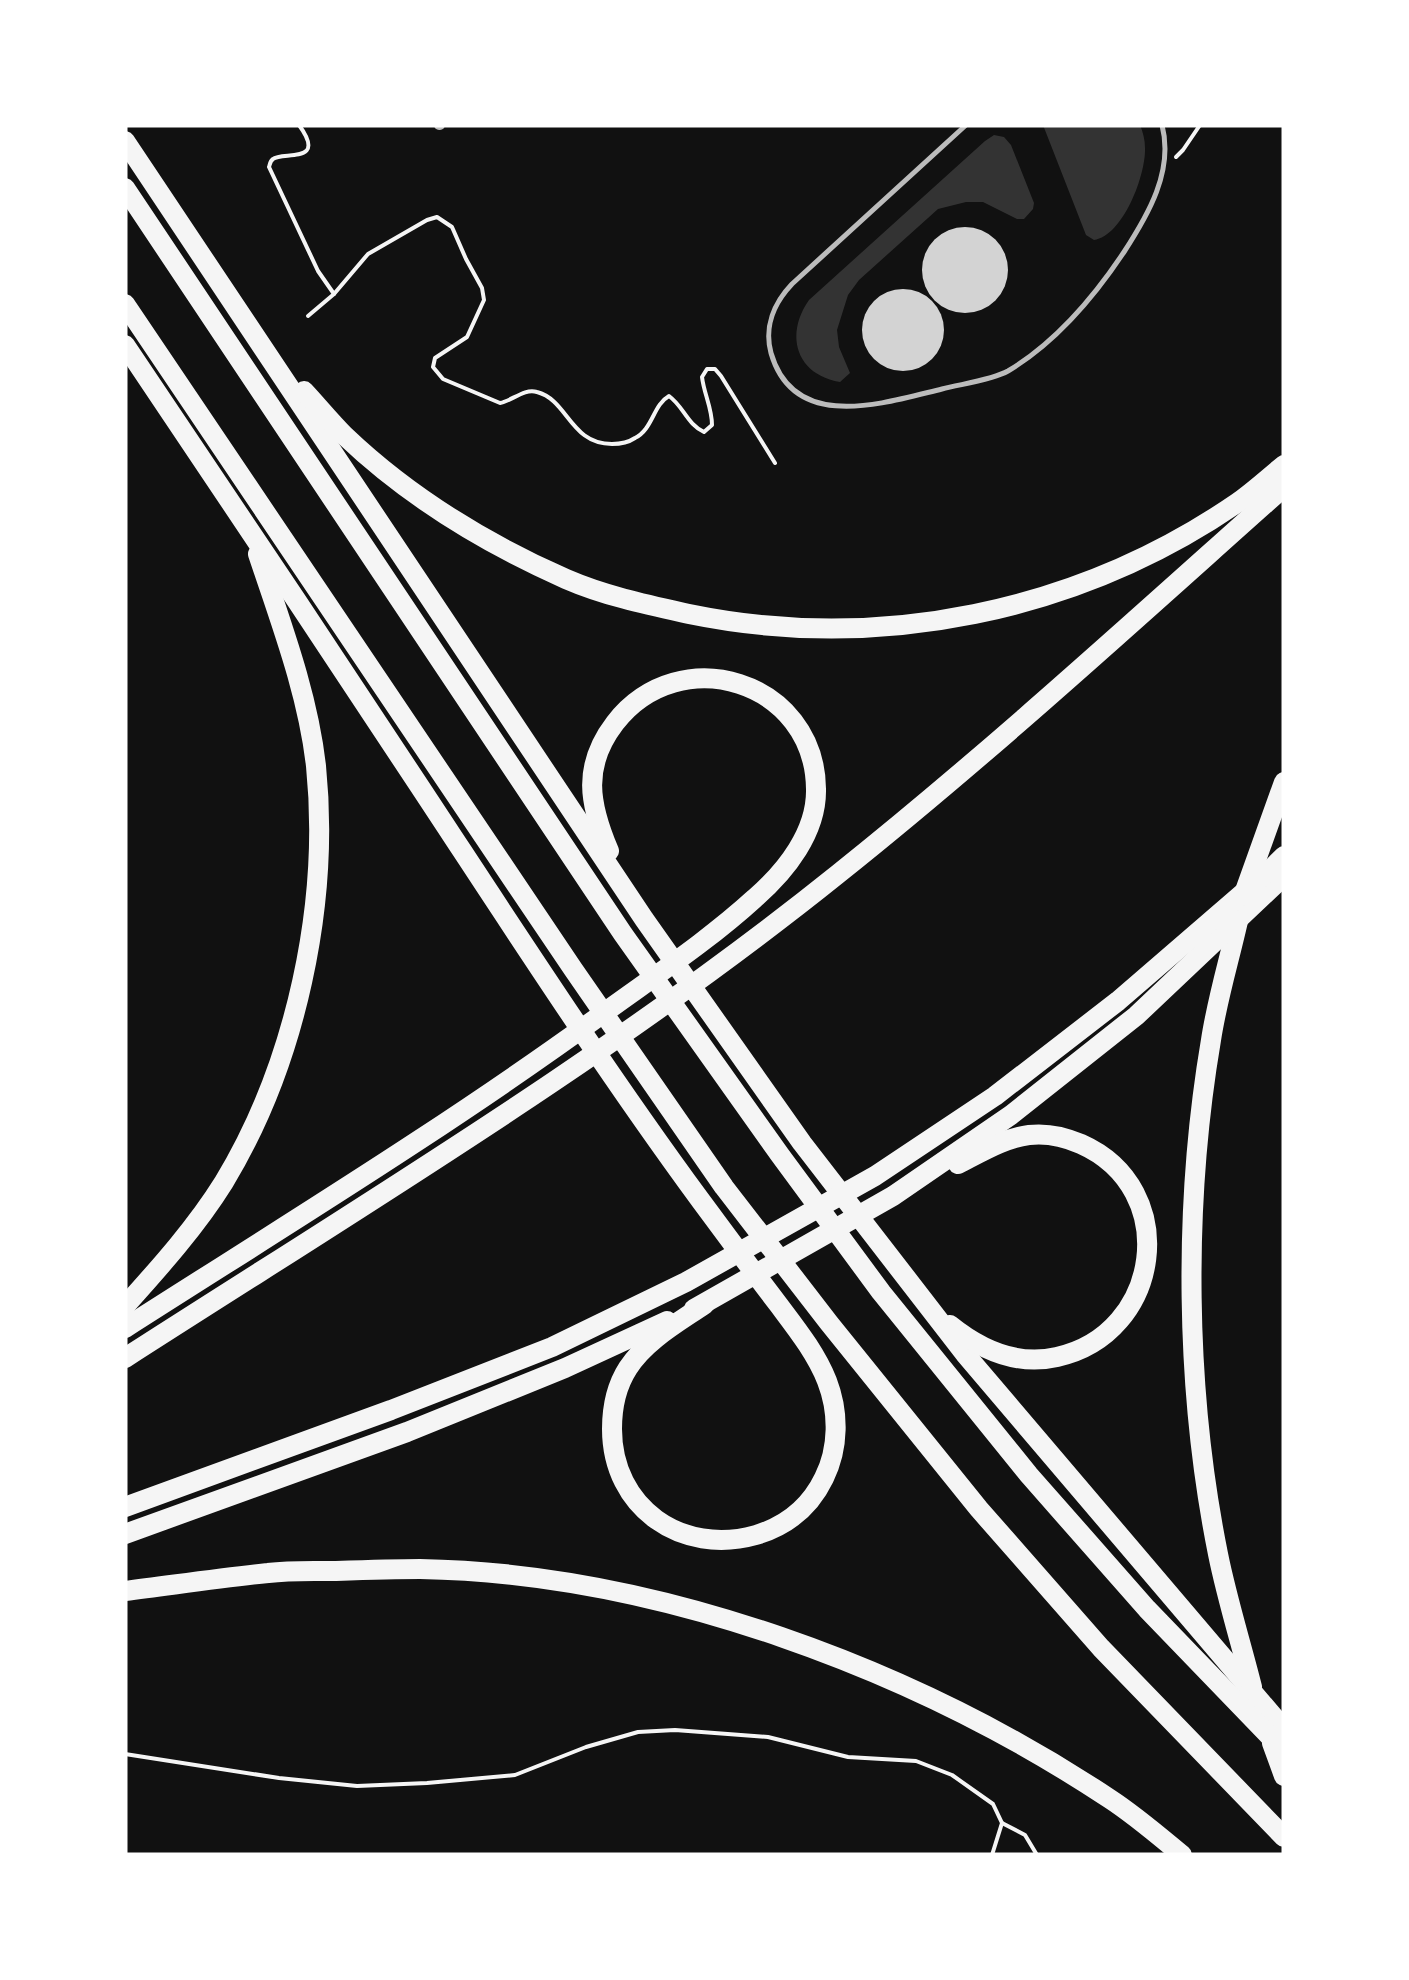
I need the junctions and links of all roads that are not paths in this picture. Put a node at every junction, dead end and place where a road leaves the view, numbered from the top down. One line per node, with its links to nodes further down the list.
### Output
1 (966, 125): 2 (lane)
2 (1162, 125)
3 (125, 140): 5 (highway)
4 (125, 188): 25 (highway)
5 (232, 300): 8 (highway); 14 (highway)
6 (125, 304): 27 (highway)
7 (125, 345): 10 (highway)
8 (1284, 465)
9 (1284, 487): 20 (highway)
10 (250, 528): 16 (highway); 18 (highway)
11 (1284, 782): 26 (highway)
12 (1284, 856): 21 (highway)
13 (1284, 876): 15 (highway)
14 (629, 896): 17 (highway); 19 (highway)
15 (893, 1196): 16 (highway); 17 (highway)
16 (705, 1304): 22 (highway)
17 (924, 1304): 24 (highway)
18 (125, 1306)
19 (125, 1328)
20 (125, 1358)
21 (125, 1507)
22 (125, 1534)
23 (125, 1592): 28 (highway)
24 (1284, 1729)
25 (1284, 1751)
26 (1284, 1776)
27 (1281, 1834)
28 (1182, 1855)

